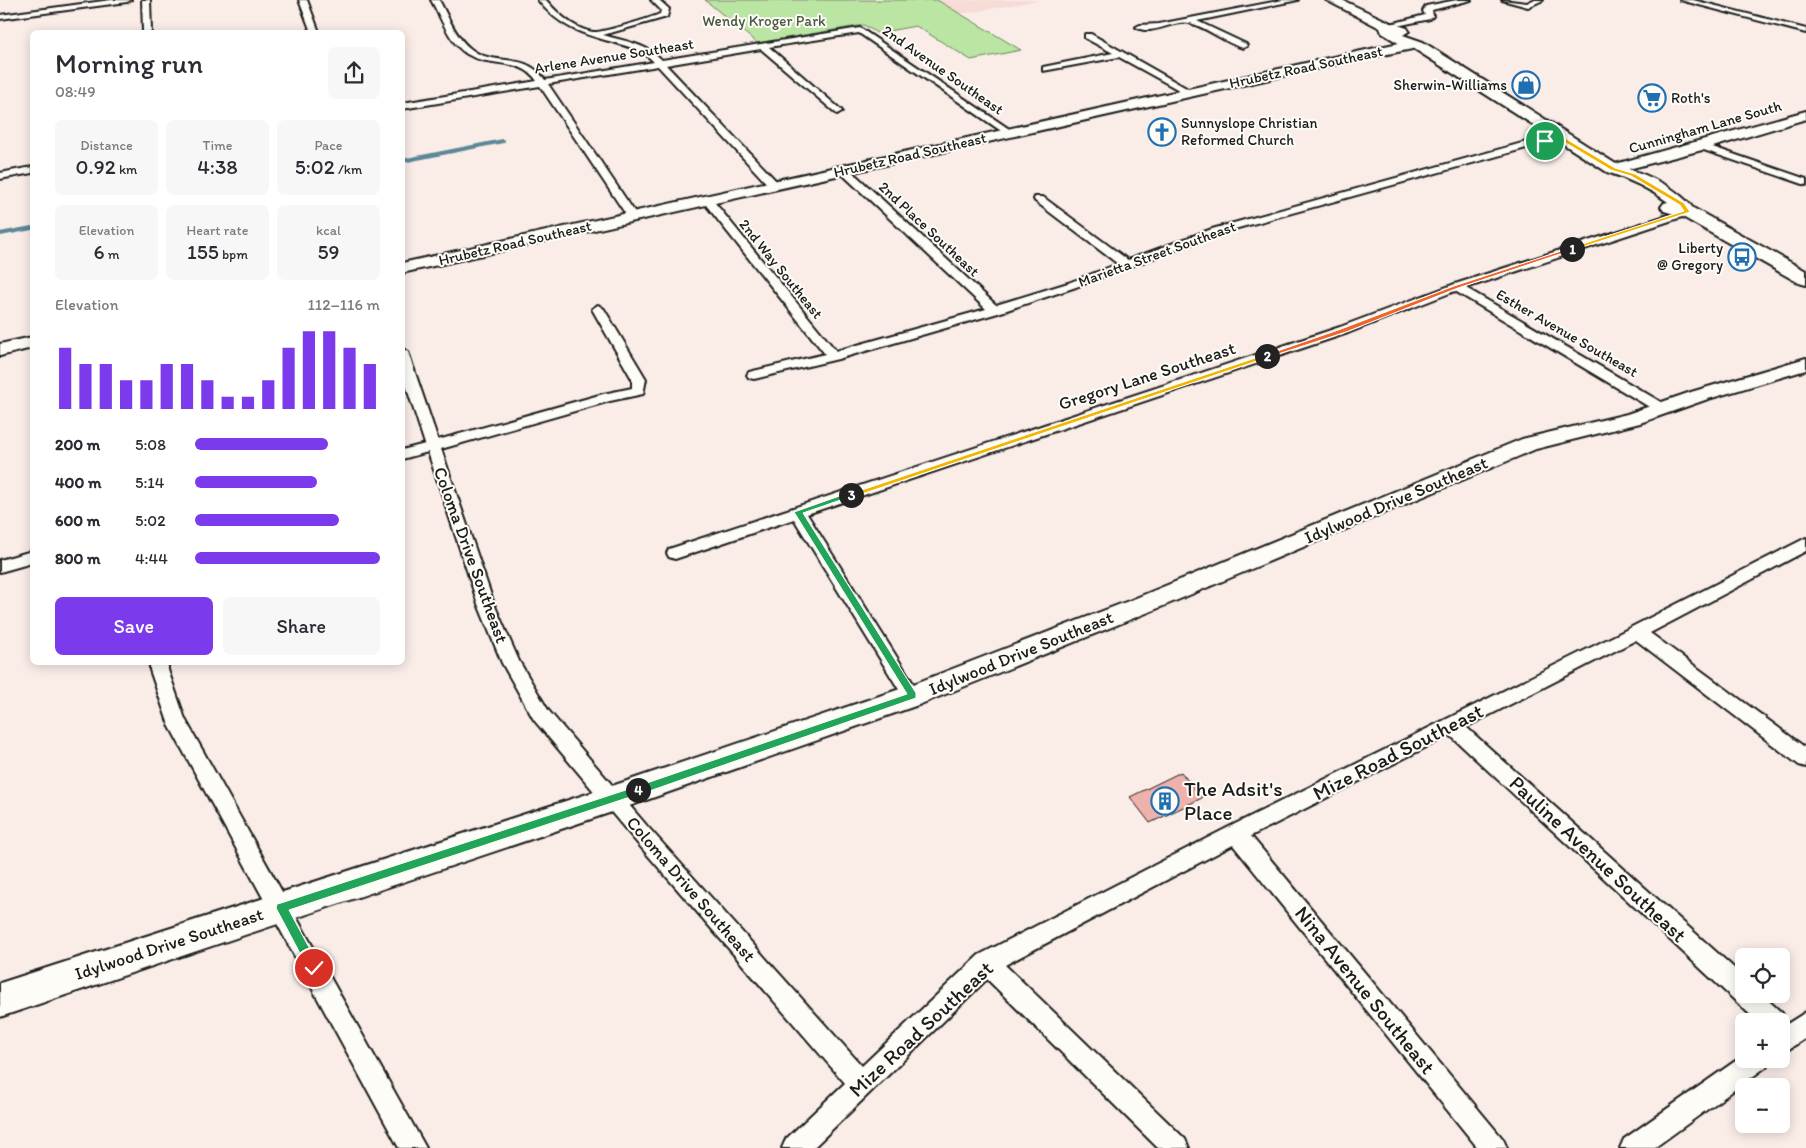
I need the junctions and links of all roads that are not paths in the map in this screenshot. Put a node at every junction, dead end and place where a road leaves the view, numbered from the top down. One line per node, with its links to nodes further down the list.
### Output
1 (127, 0): 13 (street)
2 (146, 0): 17 (street)
3 (303, 0): 18 (street)
4 (435, 0): 29 (street)
5 (542, 0): 21 (street)
6 (655, 0): 21 (street)
7 (1294, 0): 14 (street)
8 (1332, 0): 15 (main road)
9 (1467, 0): 15 (street)
10 (1506, 0): 11 (street)
11 (1539, 0)
12 (1684, 0): 20 (street)
13 (0, 16)
14 (1189, 20): 16 (street); 24 (street)
15 (1387, 26): 23 (main road)
16 (1140, 27)
17 (147, 30)
18 (314, 30)
19 (860, 30): 25 (street, Arlene Avenue Southeast); 34 (street, 2nd Avenue Southeast)
20 (1806, 31)
21 (595, 34): 27 (street)
22 (1088, 36): 26 (street)
23 (1418, 45): 30 (street, Hrubetz Road Southeast); 35 (main road)
24 (1243, 46)
25 (764, 47): 27 (street, Arlene Avenue Southeast); 32 (street)
26 (1120, 54): 28 (street); 30 (street)
27 (659, 64): 29 (street, Arlene Avenue Southeast); 42 (street)
28 (1046, 69)
29 (544, 83): 31 (street, Arlene Avenue Southeast); 46 (street)
30 (1191, 93): 34 (street, Hrubetz Road Southeast)
31 (405, 106)
32 (837, 111)
33 (1806, 115): 36 (street, Cunningham Lane South)
34 (1010, 133): 39 (street, Hrubetz Road Southeast)
35 (1562, 138): 37 (main road); 47 (street, Marietta Street Southeast)
36 (1701, 146): 37 (street, Cunningham Lane South); 41 (street)
37 (1613, 169): 45 (main road)
38 (30, 170): 40 (street)
39 (844, 170): 42 (street, Hrubetz Road Southeast); 52 (street, 2nd Place Southeast)
40 (0, 176)
41 (1806, 182)
42 (774, 185): 44 (street, Hrubetz Road Southeast)
43 (1039, 199): 47 (street)
44 (707, 200): 46 (street, Hrubetz Road Southeast); 55 (street, 2nd Way Southeast)
45 (1687, 212): 49 (main road); 50 (street, Gregory Lane Southeast)
46 (633, 217): 48 (street, Hrubetz Road Southeast)
47 (1127, 265): 52 (street, Marietta Street Southeast)
48 (405, 267)
49 (1806, 279)
50 (1456, 287): 59 (street, Esther Avenue Southeast); 62 (street, Gregory Lane Southeast)
51 (598, 309): 60 (street)
52 (994, 310): 55 (street, Marietta Street Southeast)
53 (30, 343): 54 (street)
54 (0, 350)
55 (833, 356): 58 (street, Marietta Street Southeast)
56 (405, 361): 60 (street, Coloma Drive Southeast)
57 (1806, 364): 59 (street, Idylwood Drive Southeast)
58 (754, 376)
59 (1662, 408): 69 (street, Idylwood Drive Southeast)
60 (433, 446): 61 (street); 72 (street, Coloma Drive Southeast)
61 (405, 454)
62 (798, 512): 64 (street, Gregory Lane Southeast); 69 (street)
63 (1806, 544): 67 (street, Mize Road Southeast)
64 (675, 553)
65 (30, 557): 66 (street)
66 (0, 566)
67 (1636, 632): 70 (street, Mize Road Southeast); 71 (street)
68 (159, 665): 74 (street)
69 (912, 696): 72 (street, Idylwood Drive Southeast)
70 (1452, 724): 73 (street, Mize Road Southeast); 76 (street, Pauline Avenue Southeast)
71 (1806, 760)
72 (612, 799): 74 (street, Idylwood Drive Southeast); 81 (street, Coloma Drive Southeast)
73 (1236, 833): 75 (street, Mize Road Southeast); 85 (street, Nina Avenue Southeast)
74 (281, 908): 77 (street, Idylwood Drive Southeast); 82 (street)
75 (988, 963): 81 (street, Mize Road Southeast); 84 (street)
76 (1735, 986)
77 (0, 1000)
78 (1754, 1003): 79 (street, Pauline Avenue Southeast)
79 (1766, 1013)
80 (1745, 1068): 86 (street)
81 (862, 1084): 83 (street, Mize Road Southeast)
82 (412, 1148)
83 (795, 1148)
84 (1176, 1148)
85 (1494, 1148)
86 (1633, 1148)

